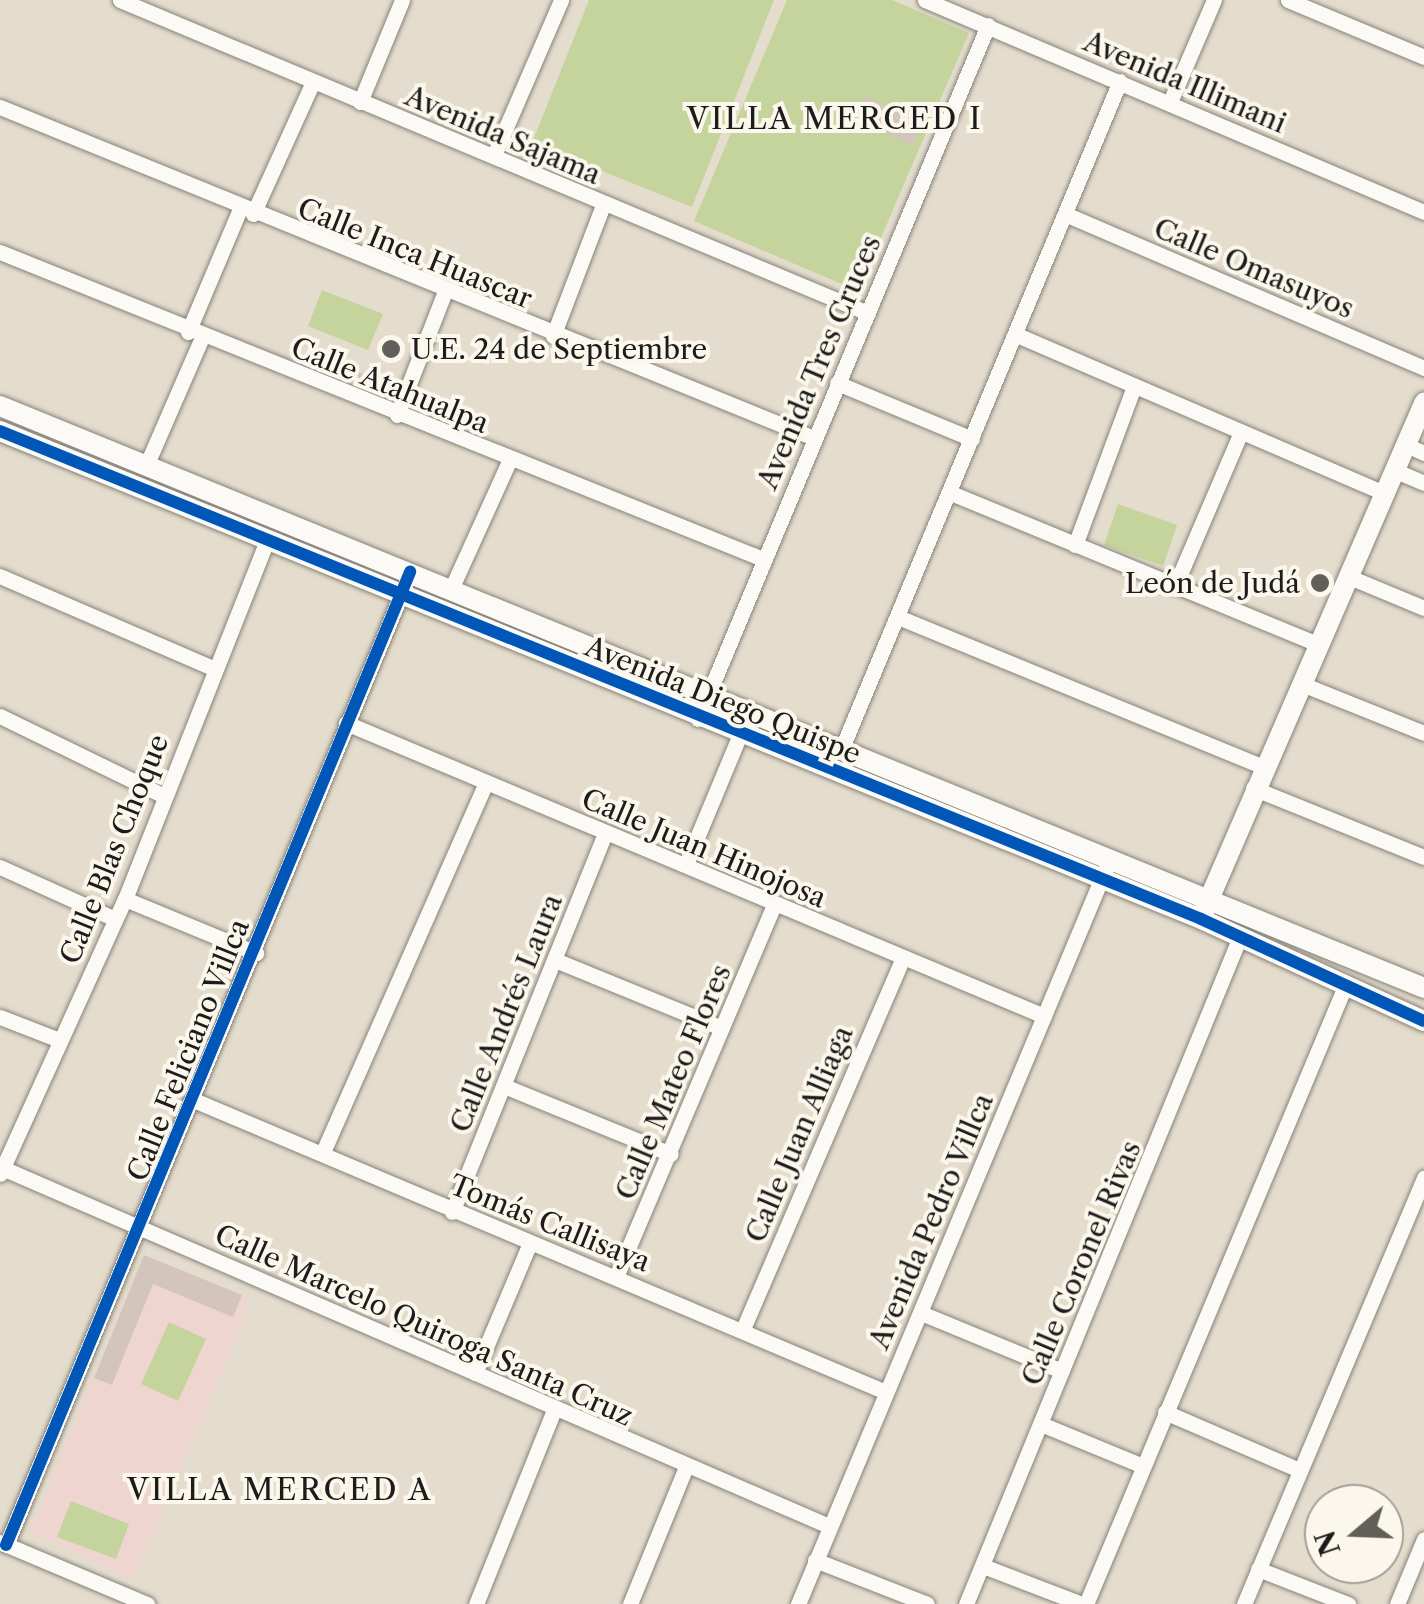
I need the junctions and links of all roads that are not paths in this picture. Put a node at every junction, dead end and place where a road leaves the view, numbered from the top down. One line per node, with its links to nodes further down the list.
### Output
1 (120, 0): 8 (street, Avenida Sajama)
2 (172, 0): 8 (street)
3 (402, 0): 13 (street)
4 (561, 0): 16 (street)
5 (925, 0): 9 (street, Avenida Illimani)
6 (1214, 0): 14 (street)
7 (1288, 0): 10 (street)
8 (164, 18): 12 (street, Avenida Sajama)
9 (988, 26): 11 (street, Avenida Illimani); 23 (street, Avenida Tres Cruces)
10 (1424, 57)
11 (1120, 81): 14 (street, Avenida Illimani); 20 (street)
12 (312, 84): 13 (street, Avenida Sajama); 18 (street)
13 (360, 102): 16 (street, Avenida Sajama)
14 (1170, 102): 19 (street, Avenida Illimani)
15 (0, 107): 18 (street, Calle Inca Huascar)
16 (494, 155): 17 (street, Avenida Sajama)
17 (603, 205): 23 (street, Avenida Sajama); 26 (street)
18 (246, 211): 22 (street, Calle Inca Huascar); 24 (street)
19 (1424, 212)
20 (1064, 214): 25 (street); 27 (street, Calle Omasuyos)
21 (0, 252): 24 (street, Calle Atahualpa)
22 (444, 294): 26 (street, Calle Inca Huascar); 32 (street)
23 (868, 312): 28 (street, Avenida Tres Cruces)
24 (195, 335): 32 (street, Calle Atahualpa); 39 (street)
25 (1017, 335): 29 (street); 36 (street)
26 (553, 336): 35 (street, Calle Inca Huascar)
27 (1424, 368)
28 (837, 384): 35 (street, Avenida Tres Cruces); 36 (street)
29 (1134, 386): 34 (street); 45 (street)
30 (1424, 404): 37 (street)
31 (0, 406): 39 (street, Avenida Diego Quispe)
32 (397, 415): 38 (street, Calle Atahualpa)
33 (0, 431): 44 (street, Avenida Diego Quispe)
34 (1241, 432): 43 (street); 50 (street)
35 (814, 438): 46 (street, Avenida Tres Cruces)
36 (972, 439): 42 (street)
37 (1415, 449): 40 (street)
38 (510, 459): 46 (street, Calle Atahualpa); 51 (street)
39 (146, 466): 47 (street, Avenida Diego Quispe)
40 (1396, 471): 41 (street); 43 (street)
41 (1424, 483)
42 (951, 494): 45 (street); 54 (street)
43 (1384, 494): 49 (street)
44 (267, 540): 52 (street, Avenida Diego Quispe); 56 (street, Calle Blas Choque)
45 (1075, 545): 50 (street)
46 (763, 559): 58 (street, Avenida Tres Cruces)
47 (410, 572): 51 (street, Avenida Diego Quispe); 52 (street, Calle Feliciano Villca)
48 (0, 576): 56 (street)
49 (1347, 576): 53 (street); 55 (street)
50 (1175, 586): 55 (street)
51 (452, 587): 58 (street, Avenida Diego Quispe)
52 (400, 594): 60 (street, Avenida Diego Quispe); 61 (street, Calle Feliciano Villca)
53 (1424, 608)
54 (898, 617): 64 (street); 65 (street)
55 (1319, 645): 57 (street)
56 (215, 669): 68 (street, Calle Blas Choque)
57 (1302, 684): 62 (street); 65 (street)
58 (710, 689): 60 (street, Avenida Tres Cruces); 64 (street, Avenida Diego Quispe)
59 (0, 716): 68 (street)
60 (698, 719): 63 (street, Avenida Diego Quispe)
61 (346, 723): 66 (street, Calle Juan Hinojosa); 81 (street, Calle Feliciano Villca)
62 (1424, 733)
63 (740, 734): 72 (street); 74 (street, Avenida Diego Quispe)
64 (844, 744): 71 (street, Avenida Diego Quispe)
65 (1262, 766): 67 (street)
66 (486, 782): 69 (street, Calle Juan Hinojosa); 93 (street)
67 (1253, 788): 70 (street); 75 (street)
68 (164, 796): 76 (street, Calle Blas Choque)
69 (605, 833): 72 (street, Calle Juan Hinojosa); 83 (street, Calle Andrés Laura)
70 (1424, 857)
71 (1112, 858): 74 (street, Avenida Pedro Villca); 75 (street, Avenida Diego Quispe)
72 (686, 864): 77 (street, Calle Juan Hinojosa)
73 (0, 867): 78 (street)
74 (1099, 880): 79 (street, Avenida Diego Quispe); 86 (street, Avenida Pedro Villca)
75 (1209, 898): 79 (street); 85 (street, Avenida Diego Quispe)
76 (126, 900): 78 (street, Calle Blas Choque); 81 (street)
77 (774, 905): 82 (street, Calle Juan Hinojosa); 89 (street, Calle Mateo Flores)
78 (116, 919): 90 (street, Calle Blas Choque)
79 (1201, 920): 80 (street, Avenida Diego Quispe)
80 (1239, 940): 84 (street, Avenida Diego Quispe); 103 (street, Calle Coronel Rivas)
81 (256, 953): 92 (street, Calle Feliciano Villca)
82 (902, 958): 86 (street, Calle Juan Hinojosa); 102 (street, Calle Juan Alliaga)
83 (556, 960): 89 (street); 91 (street, Calle Andrés Laura)
84 (1345, 986): 88 (street, Avenida Diego Quispe); 107 (street)
85 (1424, 988)
86 (1044, 1016): 101 (street, Avenida Pedro Villca)
87 (0, 1017): 90 (street)
88 (1424, 1021)
89 (722, 1028): 94 (street, Calle Mateo Flores)
90 (59, 1040): 95 (street, Calle Blas Choque)
91 (504, 1086): 94 (street); 97 (street, Calle Andrés Laura)
92 (196, 1101): 93 (street, Tomás Callisaya); 98 (street, Calle Feliciano Villca)
93 (323, 1152): 97 (street, Tomás Callisaya)
94 (671, 1154): 100 (street, Calle Mateo Flores)
95 (1, 1170): 98 (street, Calle Marcelo Quiroga Santa Cruz)
96 (1424, 1177): 111 (street)
97 (452, 1212): 99 (street, Tomás Callisaya)
98 (142, 1228): 104 (street, Calle Marcelo Quiroga Santa Cruz); 114 (street, Calle Feliciano Villca)
99 (530, 1243): 100 (street, Tomás Callisaya); 104 (street)
100 (616, 1277): 102 (street, Tomás Callisaya)
101 (922, 1313): 103 (street); 105 (street, Avenida Pedro Villca)
102 (742, 1329): 105 (street, Tomás Callisaya)
103 (1062, 1371): 108 (street, Calle Coronel Rivas)
104 (475, 1373): 106 (street, Calle Marcelo Quiroga Santa Cruz)
105 (886, 1392): 112 (street, Avenida Pedro Villca)
106 (554, 1410): 110 (street, Calle Marcelo Quiroga Santa Cruz); 120 (street)
107 (1165, 1412): 109 (street); 111 (street)
108 (1041, 1424): 109 (street); 116 (street, Calle Coronel Rivas)
109 (1142, 1466): 125 (street)
110 (686, 1467): 112 (street, Calle Marcelo Quiroga Santa Cruz); 121 (street)
111 (1299, 1470): 117 (street)
112 (829, 1526): 115 (street, Avenida Pedro Villca)
113 (1424, 1539): 128 (street)
114 (3, 1544): 118 (street)
115 (815, 1560): 122 (street, Avenida Pedro Villca); 123 (street)
116 (983, 1566): 124 (street, Calle Coronel Rivas); 125 (street)
117 (1258, 1569): 126 (street); 127 (street)
118 (115, 1597): 119 (street)
119 (148, 1604)
120 (476, 1604)
121 (630, 1604)
122 (798, 1604)
123 (927, 1604)
124 (966, 1604)
125 (1084, 1604)
126 (1244, 1604)
127 (1348, 1604)
128 (1397, 1604)

